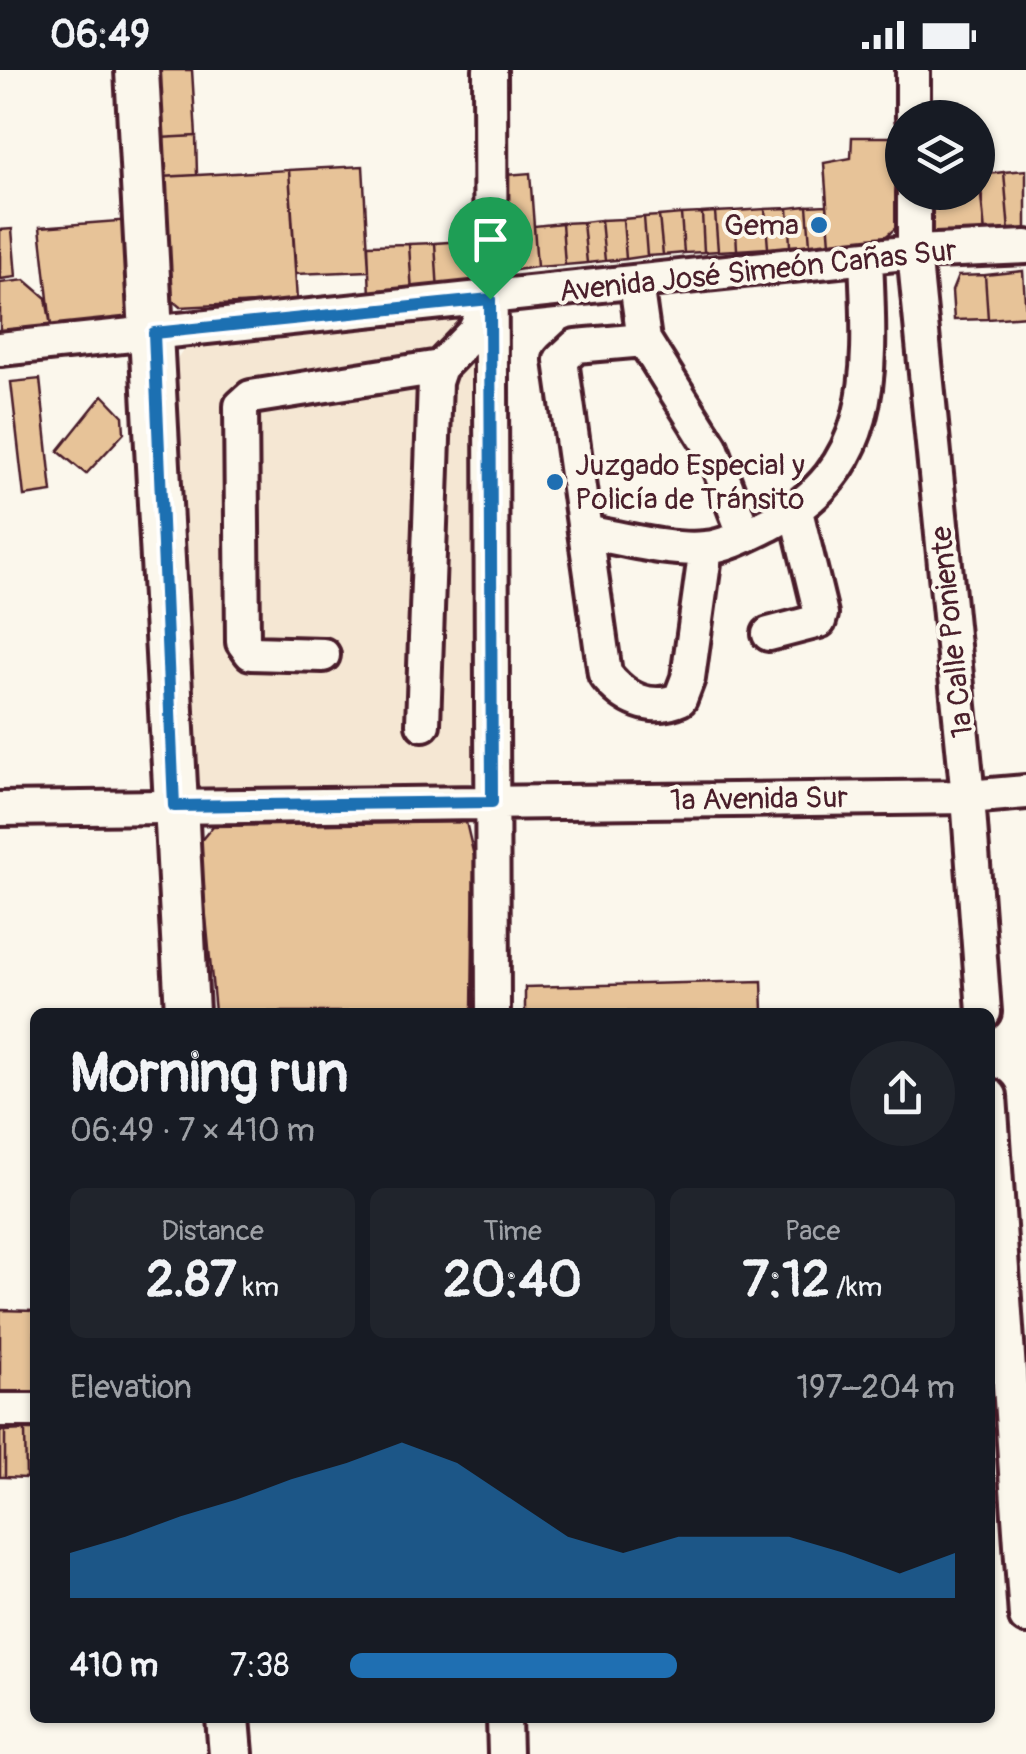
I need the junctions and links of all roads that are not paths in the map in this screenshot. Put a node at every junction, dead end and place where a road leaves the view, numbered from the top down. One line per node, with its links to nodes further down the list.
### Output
1 (137, 70): 11 (main road)
2 (490, 70): 10 (street)
3 (913, 70): 4 (street)
4 (914, 100)
5 (914, 210): 7 (street, 1a Calle Poniente)
6 (1026, 247): 7 (street, Avenida José Simeón Cañas Sur)
7 (914, 252): 8 (street, Avenida José Simeón Cañas Sur); 23 (street, 1a Calle Poniente)
8 (866, 258): 9 (street, Avenida José Simeón Cañas Sur); 15 (street)
9 (636, 283): 10 (street, Avenida José Simeón Cañas Sur); 12 (street)
10 (490, 299): 11 (street, Avenida José Simeón Cañas Sur); 14 (street); 24 (street)
11 (154, 333): 13 (street, Avenida José Simeón Cañas Sur); 25 (main road)
12 (644, 340): 16 (street); 17 (street)
13 (0, 349)
14 (440, 366): 20 (street); 21 (street)
15 (796, 511): 17 (street); 19 (street)
16 (585, 532): 18 (street); 18 (street)
17 (745, 536): 18 (street)
18 (706, 548)
19 (769, 634)
20 (323, 655)
21 (423, 724)
22 (1026, 792): 23 (street, 1a Avenida Sur)
23 (968, 797): 24 (street, 1a Avenida Sur); 29 (street, 1a Calle Poniente)
24 (492, 802): 25 (street, 1a Avenida Sur); 28 (street)
25 (174, 806): 26 (street, 1a Avenida Sur); 27 (main road)
26 (0, 808)
27 (187, 1008)
28 (493, 1008)
29 (984, 1008)
30 (995, 1166): 31 (street)
31 (1008, 1349): 34 (street)
32 (0, 1410): 33 (street)
33 (30, 1410)
34 (1026, 1617)
35 (228, 1723): 37 (main road)
36 (504, 1723): 38 (street)
37 (230, 1754)
38 (505, 1754)

